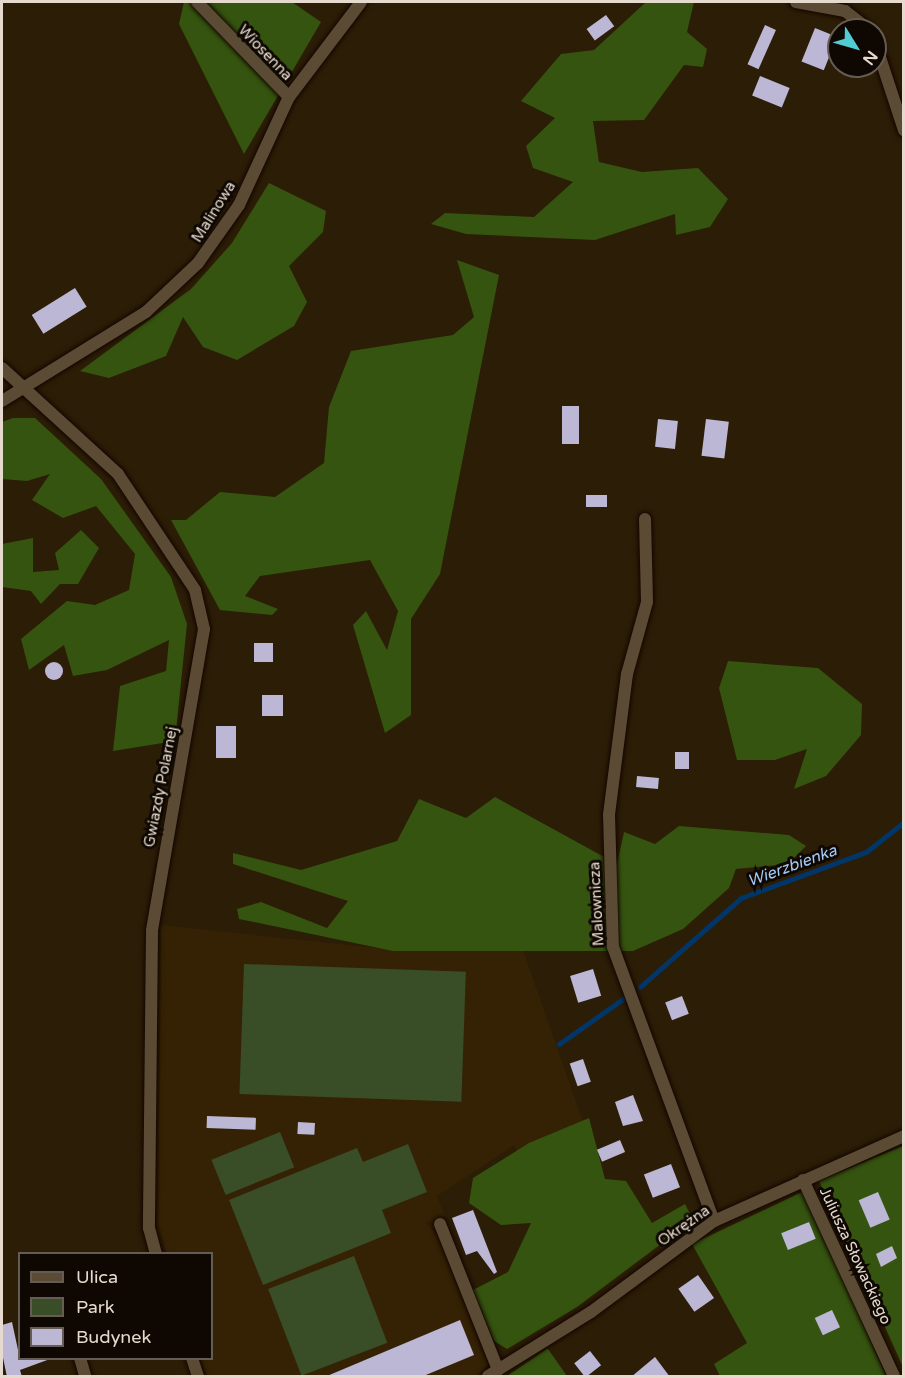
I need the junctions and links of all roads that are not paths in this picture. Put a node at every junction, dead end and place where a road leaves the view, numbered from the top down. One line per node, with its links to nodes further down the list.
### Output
1 (197, 2): 6 (street, Wiosenna)
2 (361, 2): 6 (street, Malinowa)
3 (796, 2): 4 (street)
4 (854, 18)
5 (886, 78): 7 (street)
6 (289, 97): 9 (street, Malinowa)
7 (903, 130)
8 (2, 368): 9 (street, Gwiazdy Polarnej)
9 (27, 388): 10 (street, Malinowa); 16 (street, Gwiazdy Polarnej)
10 (2, 401)
11 (645, 519): 14 (street, Malownicza)
12 (903, 1136): 13 (street, Okrężna)
13 (803, 1180): 14 (street, Okrężna); 22 (street, Juliusza Słowackiego)
14 (714, 1221): 19 (street, Okrężna)
15 (440, 1224): 19 (street, Okrężna)
16 (156, 1252)
17 (80, 1360): 20 (street)
18 (192, 1360): 21 (street)
19 (493, 1373)
20 (84, 1377)
21 (198, 1377)
22 (894, 1377)

